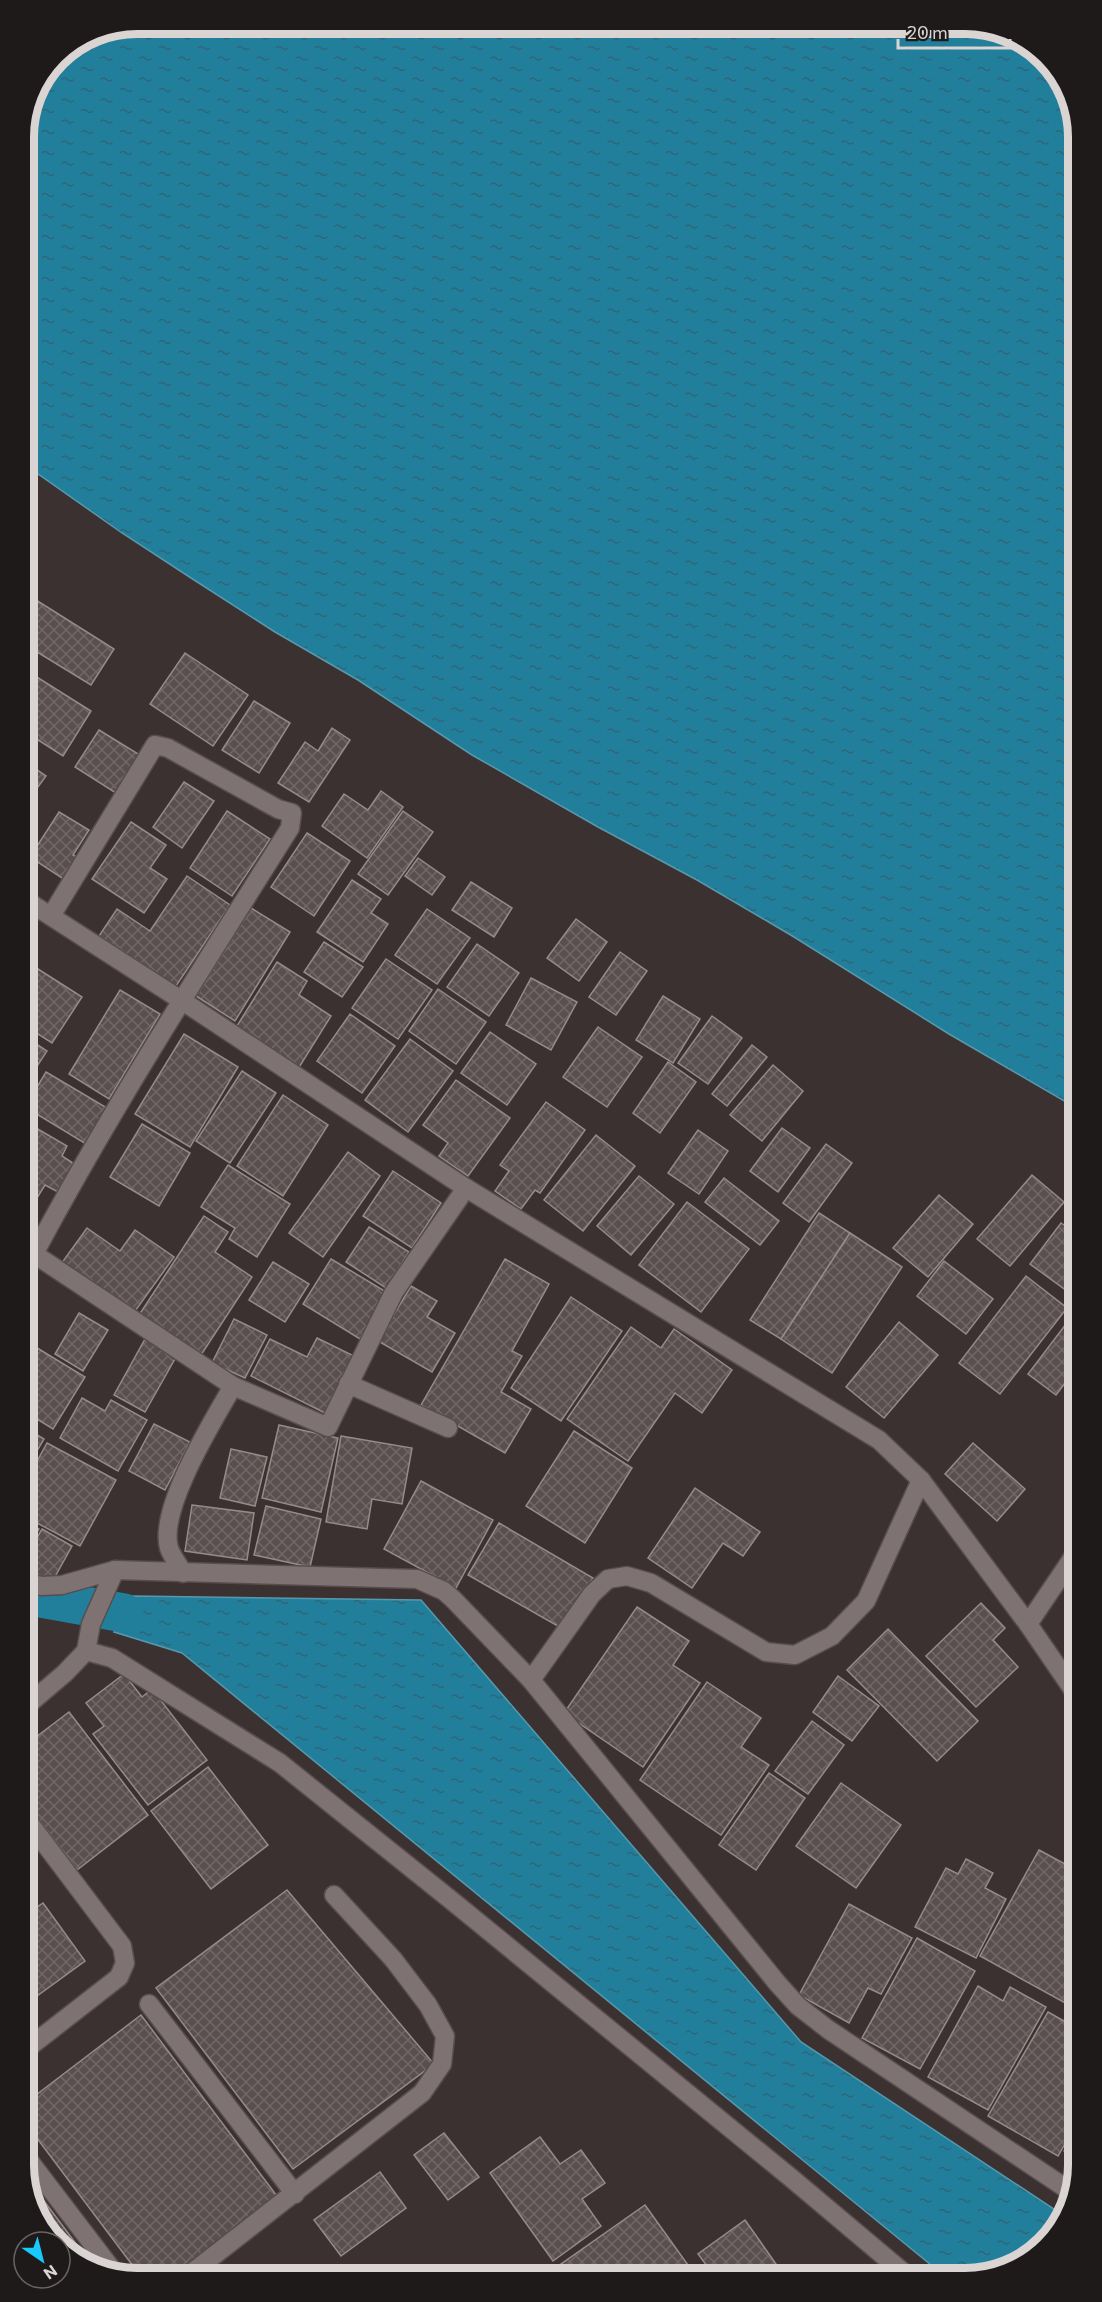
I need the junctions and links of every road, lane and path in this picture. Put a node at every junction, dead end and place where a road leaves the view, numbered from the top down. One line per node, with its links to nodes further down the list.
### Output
1 (35, 906): 2 (street)
2 (51, 916): 3 (street); 3 (street)
3 (182, 1000): 4 (street); 5 (street)
4 (466, 1188): 6 (street); 9 (street)
5 (34, 1254): 7 (street)
6 (348, 1384): 7 (street); 8 (street)
7 (233, 1386): 11 (street)
8 (448, 1428)
9 (921, 1480): 14 (street); 16 (street)
10 (1068, 1565): 14 (street)
11 (183, 1573): 12 (street); 16 (street)
12 (113, 1575): 13 (street); 15 (street)
13 (34, 1585)
14 (1028, 1624): 17 (street)
15 (86, 1651): 18 (street); 28 (street)
16 (531, 1680): 24 (street)
17 (1068, 1682)
18 (34, 1699)
19 (34, 1829): 22 (street)
20 (334, 1895): 25 (street)
21 (149, 2004): 25 (street)
22 (34, 2043)
23 (34, 2168): 26 (street)
24 (1065, 2188)
25 (294, 2194): 27 (street)
26 (107, 2263)
27 (198, 2267)
28 (898, 2268)

